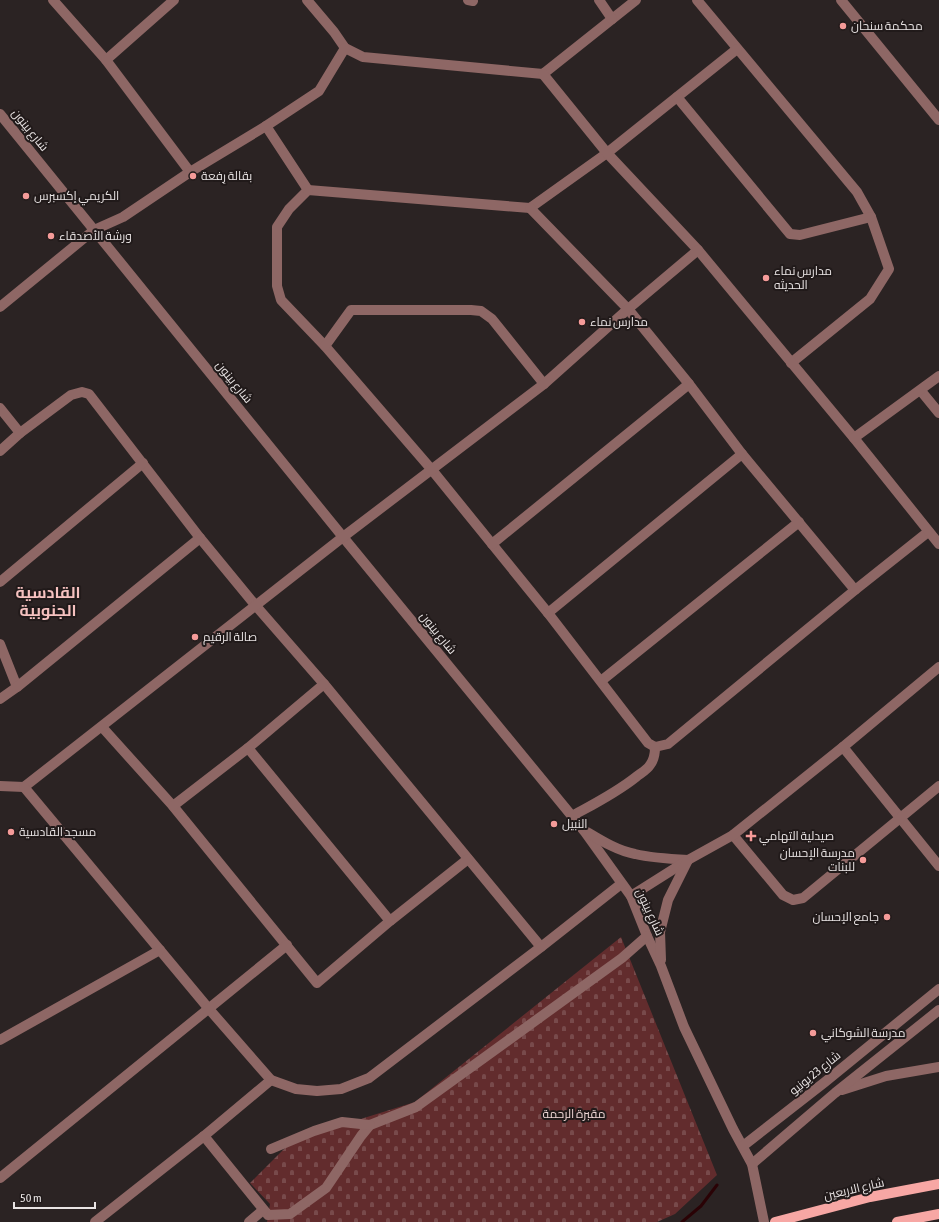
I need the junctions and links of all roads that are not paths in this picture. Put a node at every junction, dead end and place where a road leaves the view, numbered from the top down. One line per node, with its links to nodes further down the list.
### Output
1 (53, 0): 11 (street)
2 (307, 0): 9 (street)
3 (599, 0): 8 (street)
4 (636, 0): 8 (street)
5 (697, 0): 10 (street)
6 (841, 0): 15 (street)
7 (167, 2): 11 (street)
8 (612, 19): 12 (street)
9 (345, 48): 12 (street); 16 (street)
10 (737, 49): 13 (street); 21 (street)
11 (106, 60): 18 (street)
12 (543, 74): 17 (street)
13 (677, 97): 17 (street); 21 (street)
14 (0, 114): 22 (street, شارع بينون)
15 (939, 120)
16 (266, 126): 18 (street); 19 (street)
17 (607, 153): 20 (street); 23 (street)
18 (190, 172): 22 (street)
19 (308, 190): 20 (street); 26 (street)
20 (530, 208): 25 (street)
21 (870, 217): 27 (street)
22 (94, 230): 24 (street); 43 (street, شارع بينون)
23 (698, 250): 25 (street); 27 (street)
24 (0, 307)
25 (628, 309): 29 (street); 30 (street)
26 (325, 346): 29 (street); 39 (street)
27 (791, 363): 35 (street)
28 (939, 376): 31 (street)
29 (544, 384): 39 (street)
30 (689, 384): 37 (street); 44 (street)
31 (921, 391): 33 (street); 35 (street)
32 (0, 408): 34 (street)
33 (939, 413)
34 (20, 433): 36 (street); 38 (street)
35 (854, 438): 41 (street)
36 (0, 451)
37 (742, 454): 40 (street); 49 (street)
38 (143, 463): 42 (street); 46 (street)
39 (432, 470): 43 (street); 44 (street)
40 (799, 522): 47 (street); 52 (street)
41 (928, 532): 45 (street); 47 (street)
42 (200, 538): 48 (street); 54 (street)
43 (343, 538): 48 (street); 64 (street, شارع بينون)
44 (492, 544): 49 (street)
45 (939, 544)
46 (0, 582)
47 (855, 590): 57 (street)
48 (256, 606): 53 (street); 56 (street)
49 (548, 613): 52 (street)
50 (0, 644): 54 (street)
51 (939, 667): 58 (street)
52 (601, 681): 57 (street)
53 (324, 684): 59 (street); 68 (street)
54 (17, 687): 55 (street)
55 (0, 699)
56 (102, 727): 62 (street); 63 (street)
57 (656, 747): 64 (street)
58 (843, 747): 65 (street); 67 (street)
59 (248, 748): 63 (street); 73 (street)
60 (0, 786): 62 (street)
61 (939, 786): 65 (street)
62 (24, 787): 77 (street)
63 (173, 806): 75 (street)
64 (572, 816): 66 (street, شارع بينون)
65 (900, 817): 67 (street); 70 (street)
66 (585, 832): 69 (street); 71 (street, شارع بينون)
67 (733, 835): 69 (street)
68 (468, 859): 73 (street); 76 (street)
69 (688, 860): 72 (street); 78 (street)
70 (939, 866)
71 (621, 884): 72 (street, شارع بينون); 76 (street)
72 (631, 896): 74 (street, شارع بينون)
73 (390, 921): 75 (street)
74 (647, 936): 78 (street, شارع بينون); 86 (street)
75 (287, 946): 80 (street)
76 (541, 947): 84 (street)
77 (160, 950): 80 (street); 82 (street)
78 (661, 966): 88 (street, شارع بينون)
79 (939, 989): 88 (street, شارع 23 يونيو)
80 (209, 1009): 84 (street); 91 (street)
81 (939, 1010): 85 (street)
82 (0, 1040)
83 (939, 1066): 85 (street)
84 (271, 1080): 87 (street)
85 (835, 1093): 90 (street)
86 (370, 1125): 89 (street); 93 (street)
87 (204, 1136): 93 (street); 95 (street)
88 (743, 1146): 90 (street, شارع بينون)
89 (271, 1149)
90 (752, 1164): 97 (street, شارع بينون)
91 (0, 1178)
92 (939, 1184): 98 (main road, شارع الاربعين)
93 (263, 1210): 96 (street)
94 (939, 1214): 99 (main road)
95 (95, 1222)
96 (249, 1222)
97 (764, 1222)
98 (775, 1222)
99 (897, 1222)

